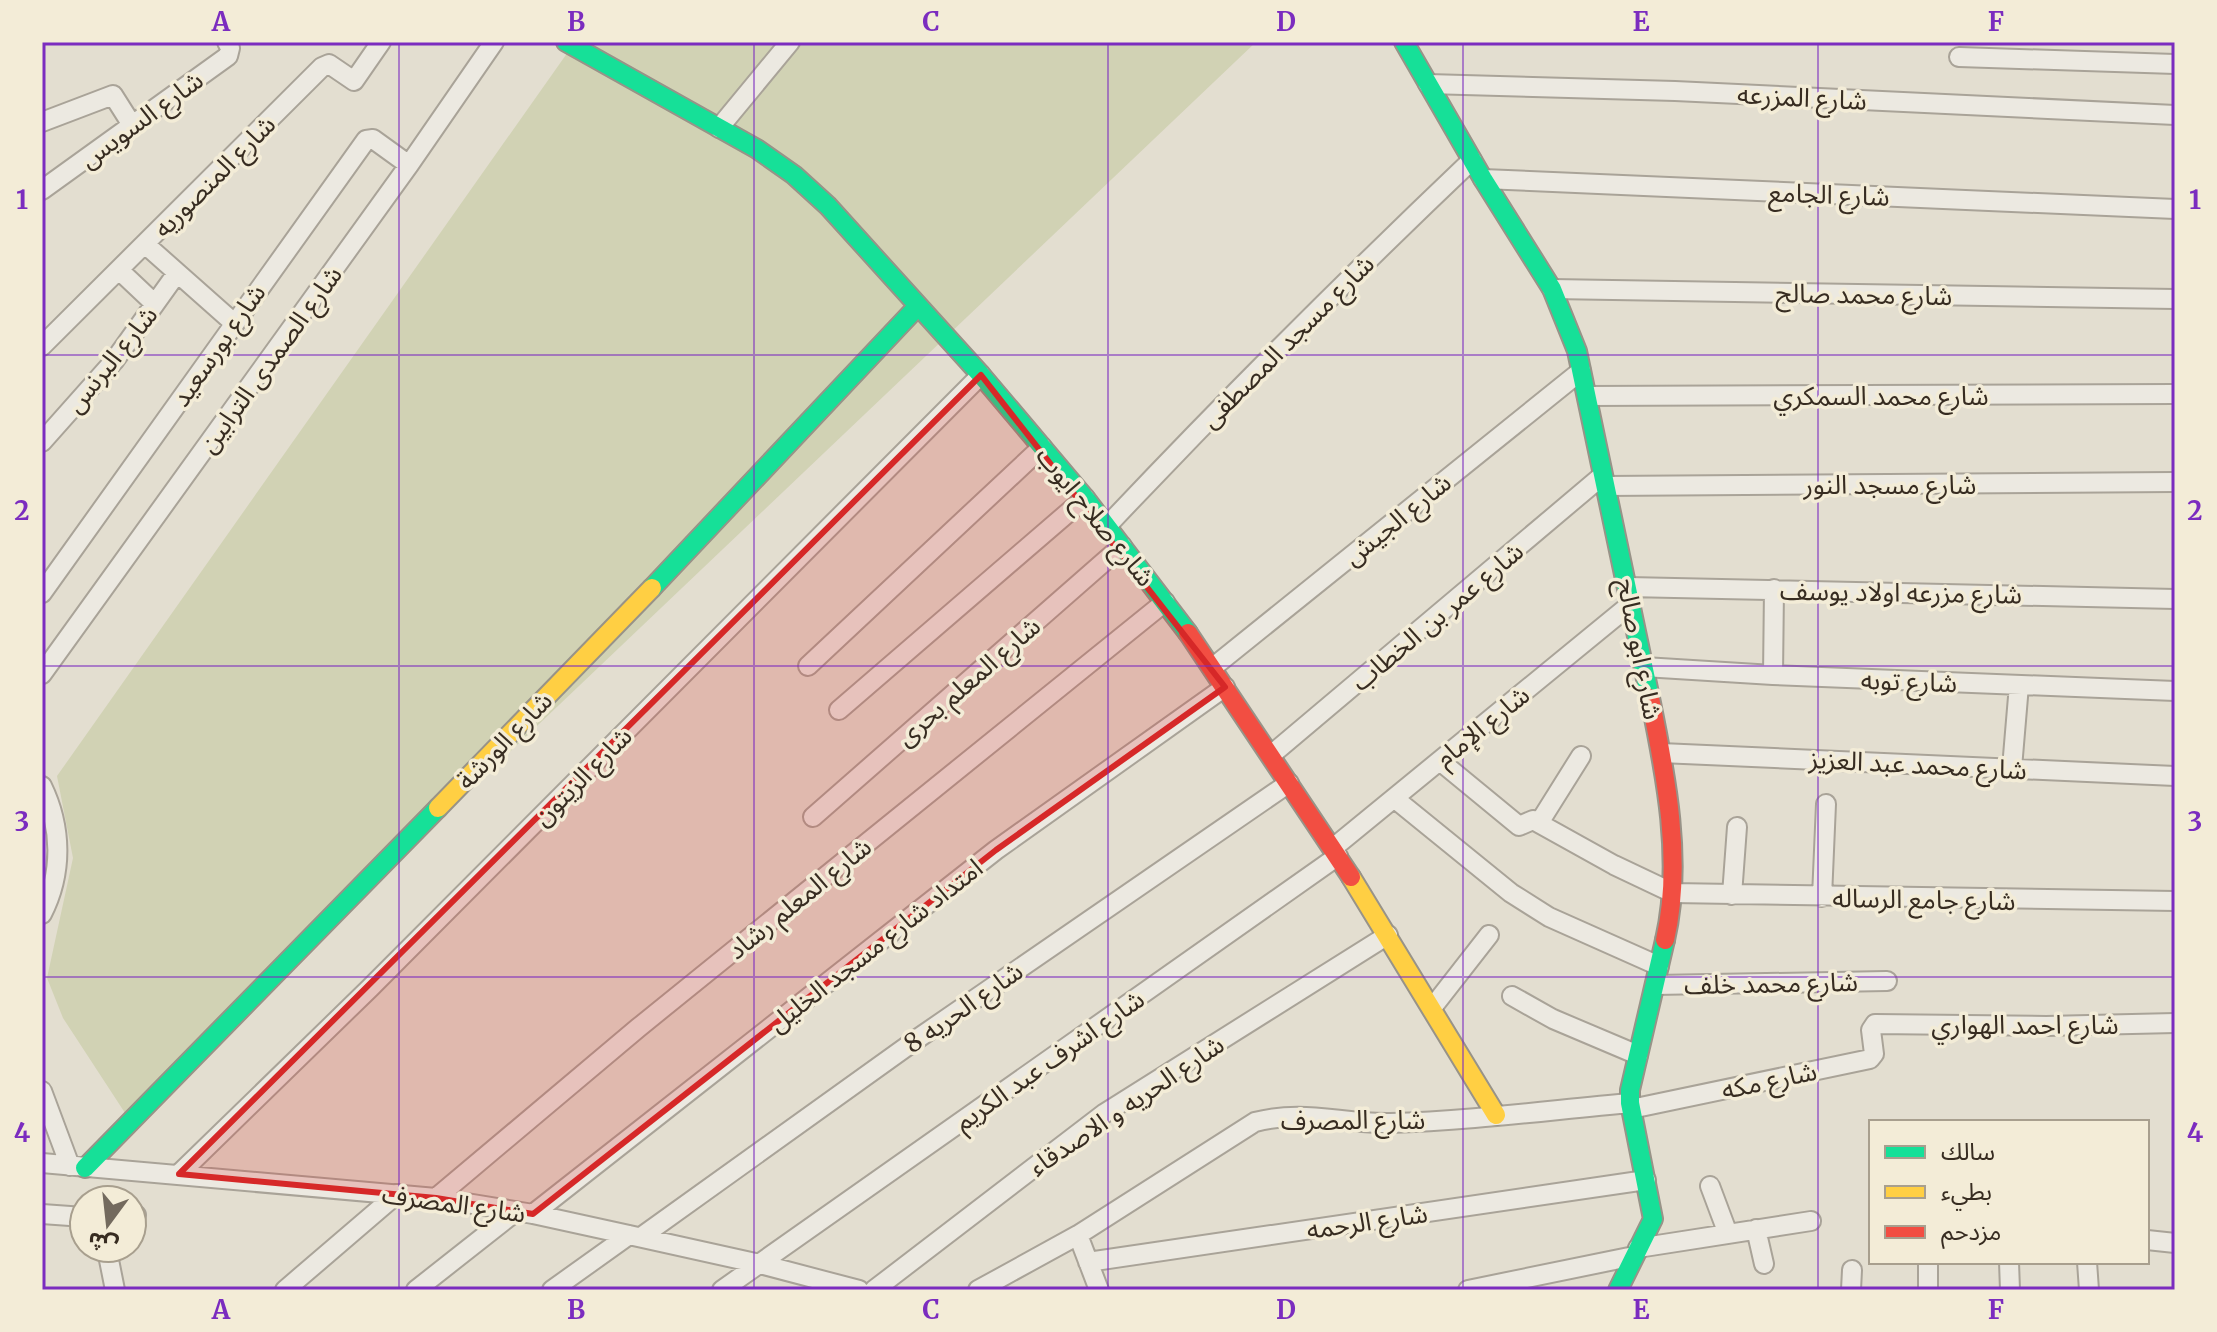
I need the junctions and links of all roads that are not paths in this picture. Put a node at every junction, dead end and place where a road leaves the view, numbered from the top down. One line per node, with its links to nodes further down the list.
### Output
1 (227, 42): 12 (street, شارع السويس)
2 (381, 42): 19 (street, شارع المنصوريه)
3 (494, 42): 15 (street, شارع الصمدى الترابين)
4 (566, 42): 13 (street, شارع صلاح ايوب)
5 (790, 42): 13 (street)
6 (1404, 42): 9 (street, شارع ابو صالح)
7 (1959, 57): 8 (street)
8 (2175, 64)
9 (1428, 84): 10 (street, شارع المزرعه); 14 (street, شارع ابو صالح)
10 (2175, 115)
11 (42, 122): 12 (street)
12 (132, 125): 17 (street, شارع السويس)
13 (719, 128): 25 (street, شارع صلاح ايوب)
14 (1472, 160): 16 (street, شارع ابو صالح); 37 (street, شارع مسجد المصطفى)
15 (409, 165): 26 (street, شارع بورسعيد); 47 (street, شارع الصمدى الترابين)
16 (1483, 179): 18 (street, شارع الجامع); 22 (street, شارع ابو صالح)
17 (42, 190)
18 (2175, 209)
19 (146, 245): 20 (street, شارع المنصوريه); 21 (street)
20 (119, 270): 24 (street); 27 (street, شارع المنصوريه)
21 (177, 273): 24 (street, شارع البرنس); 26 (street)
22 (1552, 289): 23 (street, شارع محمد صالح); 28 (street, شارع ابو صالح)
23 (2175, 299)
24 (155, 304): 32 (street, شارع البرنس)
25 (917, 307): 29 (street, شارع صلاح ايوب); 86 (street, شارع الورشة)
26 (234, 323): 40 (street, شارع بورسعيد)
27 (42, 346)
28 (1581, 371): 31 (street, شارع ابو صالح); 46 (street, شارع الجيش)
29 (981, 375): 33 (street, شارع صلاح ايوب); 87 (street, شارع الزيتون)
30 (2175, 394): 31 (street, شارع محمد السمكري)
31 (1587, 396): 34 (street, شارع ابو صالح)
32 (42, 442)
33 (1042, 447): 36 (street, شارع صلاح ايوب); 44 (street)
34 (1604, 481): 35 (street, شارع مسجد النور); 41 (street, شارع ابو صالح); 54 (street, شارع عمر بن الخطاب)
35 (2175, 482)
36 (1085, 498): 37 (street, شارع صلاح ايوب); 52 (street)
37 (1107, 526): 38 (street, شارع صلاح ايوب)
38 (1122, 546): 43 (street, شارع صلاح ايوب); 63 (street, شارع المعلم بحرى)
39 (1774, 589): 41 (street, شارع مزرعه اولاد يوسف); 42 (street, شارع مزرعه اولاد يوسف); 48 (street)
40 (42, 593)
41 (1630, 595): 45 (street, شارع ابو صالح); 56 (street, شارع الإمام)
42 (2175, 599)
43 (1165, 602): 46 (street, شارع صلاح ايوب); 91 (street, شارع المعلم رشاد)
44 (808, 666)
45 (1644, 667): 48 (street, شارع توبه); 53 (street, شارع ابو صالح)
46 (1212, 668): 50 (street, شارع صلاح ايوب)
47 (42, 674)
48 (1773, 675): 49 (street, شارع توبه)
49 (2019, 685): 51 (street, شارع توبه); 57 (street)
50 (1225, 687): 54 (street, شارع صلاح ايوب); 92 (street, امتداد شارع مسجد الخليل)
51 (2175, 691)
52 (839, 710)
53 (1661, 753): 57 (street, شارع محمد عبد العزيز); 67 (street, شارع ابو صالح)
54 (1271, 755): 59 (street, شارع صلاح ايوب)
55 (1581, 756): 64 (street)
56 (1440, 761): 61 (street, شارع الإمام); 64 (street)
57 (2012, 768): 58 (street, شارع محمد عبد العزيز)
58 (2175, 776)
59 (1289, 783): 66 (street, شارع صلاح ايوب); 99 (street, شارع الحريه 8)
60 (42, 786): 71 (street)
61 (1394, 798): 66 (street, شارع الإمام); 74 (street)
62 (1826, 804): 69 (street)
63 (813, 817)
64 (1539, 823): 67 (street)
65 (1737, 827): 68 (street)
66 (1336, 852): 72 (street, شارع صلاح ايوب); 105 (street, شارع اشرف عبد الكريم)
67 (1673, 893): 68 (street, شارع جامع الرساله); 74 (street, شارع ابو صالح)
68 (1732, 895): 69 (street, شارع جامع الرساله)
69 (1822, 897): 70 (street, شارع جامع الرساله)
70 (2175, 901)
71 (42, 914)
72 (1388, 935): 78 (street, شارع صلاح ايوب); 117 (street, شارع الحريه و الاصدقاء)
73 (1489, 935): 78 (street)
74 (1659, 966): 76 (street, شارع ابو صالح)
75 (1887, 981): 76 (street, شارع محمد خلف)
76 (1655, 985): 81 (street, شارع ابو صالح)
77 (1512, 996): 81 (street)
78 (1432, 1008): 84 (street, شارع صلاح ايوب)
79 (2175, 1023): 80 (street, شارع احمد الهواري)
80 (1875, 1024): 83 (street, شارع مكه)
81 (1638, 1055): 83 (street, شارع ابو صالح)
82 (42, 1091): 86 (street)
83 (1631, 1106): 84 (street, شارع المصرف); 88 (street, شارع ابو صالح)
84 (1496, 1115): 98 (street, شارع المصرف)
85 (42, 1163): 86 (street, شارع المصرف)
86 (77, 1167): 87 (street, شارع المصرف)
87 (179, 1174): 90 (street, شارع المصرف)
88 (1646, 1180): 102 (street, شارع ابو صالح); 103 (street, شارع الرحمه)
89 (1710, 1186): 97 (street)
90 (397, 1194): 91 (street, شارع المصرف); 112 (street)
91 (436, 1198): 92 (street, شارع المصرف)
92 (524, 1213): 99 (street, شارع المصرف); 113 (street, امتداد شارع مسجد الخليل)
93 (42, 1214): 94 (street)
94 (68, 1216)
95 (1811, 1221): 96 (street)
96 (1756, 1229): 97 (street); 106 (street)
97 (1728, 1234): 102 (street)
98 (1078, 1235): 103 (street); 118 (street, شارع المصرف)
99 (635, 1236): 105 (street, شارع المصرف); 114 (street, شارع الحريه 8)
100 (2149, 1240): 101 (street)
101 (2175, 1243)
102 (1636, 1252): 120 (street); 121 (street, شارع ابو صالح)
103 (1088, 1262): 119 (street)
104 (110, 1264): 111 (street)
105 (760, 1264): 115 (street, شارع اشرف عبد الكريم); 116 (street, شارع المصرف)
106 (1764, 1264)
107 (1928, 1264): 123 (street)
108 (2009, 1264): 124 (street)
109 (2087, 1264): 125 (street)
110 (1852, 1270): 122 (street)
111 (115, 1290)
112 (285, 1290)
113 (416, 1290)
114 (552, 1290)
115 (722, 1290)
116 (858, 1290)
117 (874, 1290)
118 (978, 1290)
119 (1099, 1290)
120 (1468, 1290)
121 (1618, 1290)
122 (1851, 1290)
123 (1928, 1290)
124 (2010, 1290)
125 (2089, 1290)

